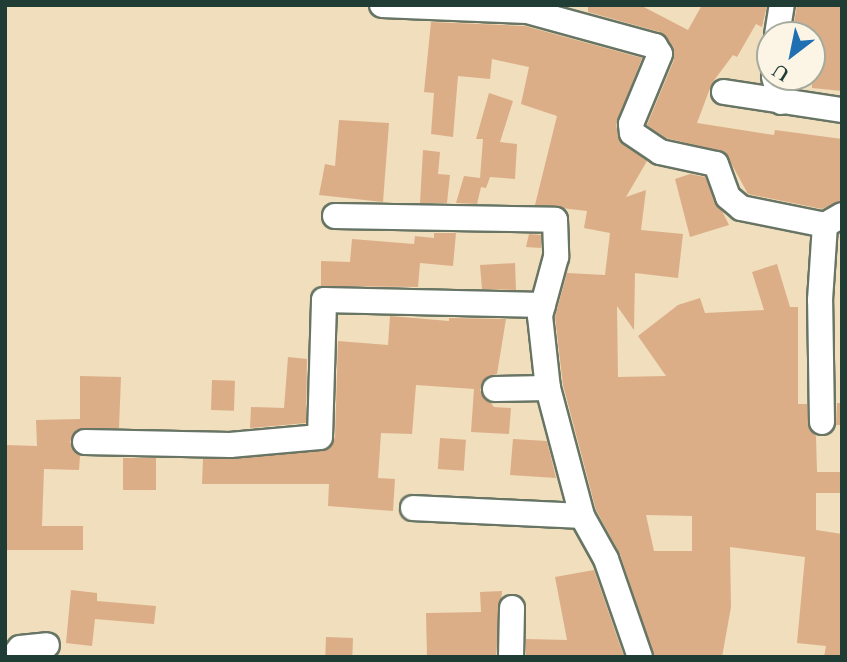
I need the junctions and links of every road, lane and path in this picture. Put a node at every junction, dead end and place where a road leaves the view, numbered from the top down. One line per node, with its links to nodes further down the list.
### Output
1 (382, 5): 7 (street)
2 (778, 91): 4 (street)
3 (724, 92): 4 (street)
4 (781, 102): 5 (street)
5 (842, 110)
6 (335, 216): 8 (street)
7 (833, 220): 11 (street)
8 (543, 306): 10 (street); 12 (street)
9 (495, 388): 10 (street)
10 (548, 388): 14 (street)
11 (822, 422)
12 (85, 442)
13 (413, 508): 14 (street)
14 (582, 516): 19 (street)
15 (512, 608): 18 (street)
16 (47, 645): 17 (street)
17 (13, 657)
18 (511, 657)
19 (640, 657)

